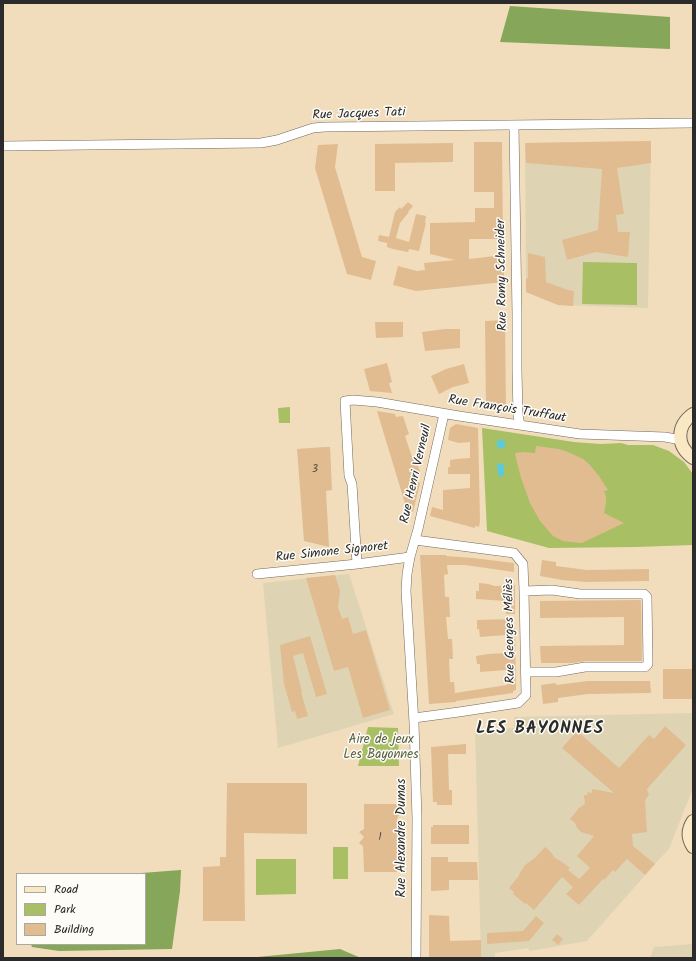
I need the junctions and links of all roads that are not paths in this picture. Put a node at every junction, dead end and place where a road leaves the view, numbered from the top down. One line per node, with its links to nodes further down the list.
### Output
1 (693, 123): 2 (street, Rue Jacques Tati)
2 (514, 125): 3 (street, Rue Jacques Tati); 6 (street, Rue Romy Schneider)
3 (3, 146)
4 (444, 414): 6 (street, Rue François Truffaut); 9 (street, Rue Henri Verneuil); 11 (street, Rue François Truffaut)
5 (693, 414): 7 (main road)
6 (520, 425): 7 (street, Rue François Truffaut)
7 (681, 435): 8 (main road)
8 (693, 458)
9 (415, 540): 10 (street, Rue Henri Verneuil); 13 (street, Rue Georges Méliès)
10 (410, 557): 11 (street, Rue Simone Signoret); 15 (street, Rue Alexandre Dumas)
11 (357, 564): 12 (street, Rue Simone Signoret)
12 (257, 574)
13 (524, 591): 14 (street, Rue Georges Méliès); 14 (street)
14 (525, 672): 15 (street, Rue Georges Méliès)
15 (414, 718): 18 (street, Rue Alexandre Dumas)
16 (693, 821): 17 (main road)
17 (693, 847)
18 (416, 958)

